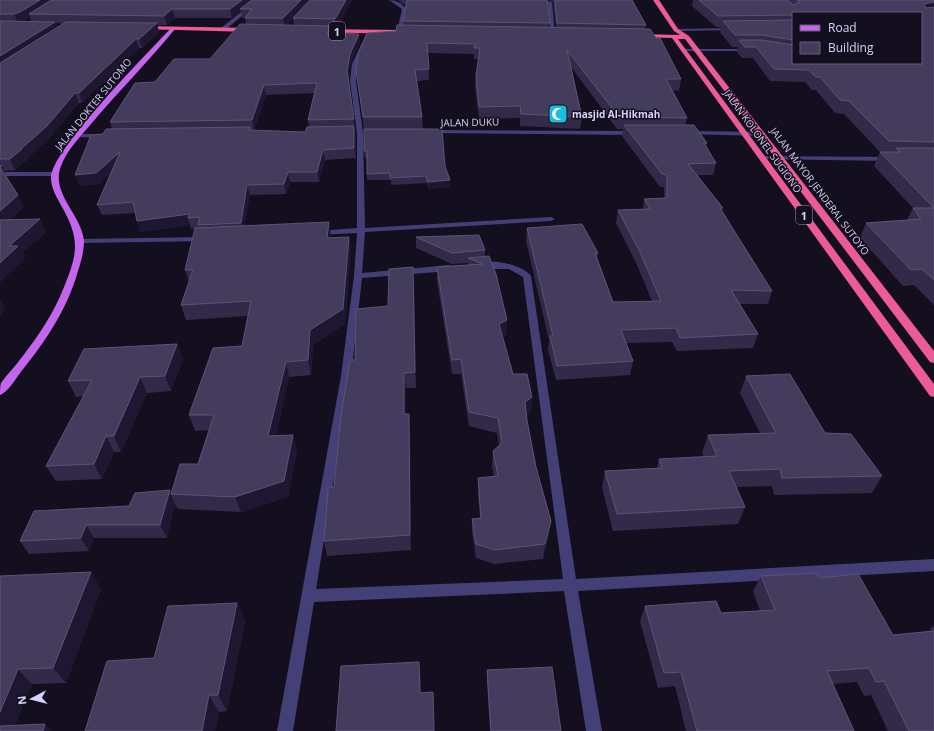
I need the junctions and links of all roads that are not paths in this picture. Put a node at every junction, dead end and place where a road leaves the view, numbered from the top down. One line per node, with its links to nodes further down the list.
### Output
1 (259, 0): 7 (street)
2 (391, 0): 12 (street)
3 (546, 0): 16 (street)
4 (656, 0): 14 (highway, JALAN KOLONEL SUGIONO)
5 (135, 28): 6 (highway)
6 (173, 29): 7 (highway); 27 (main road, JALAN DOKTER SUTOMO)
7 (222, 29): 9 (highway)
8 (738, 29): 14 (street)
9 (258, 30)
10 (309, 31): 11 (highway, 1)
11 (369, 32): 12 (highway, 1); 35 (street)
12 (399, 32): 13 (highway, 1)
13 (406, 32)
14 (676, 33): 18 (highway, 1); 19 (highway, JALAN KOLONEL SUGIONO / 1); 20 (highway, JALAN MAYOR JENDERAL SUTOYO / 1)
15 (545, 35): 16 (highway)
16 (553, 35): 17 (highway)
17 (560, 35)
18 (634, 36)
19 (683, 50): 20 (street); 25 (highway, JALAN KOLONEL SUGIONO / 1)
20 (697, 50): 21 (street); 26 (highway, JALAN MAYOR JENDERAL SUTOYO / 1)
21 (752, 50)
22 (424, 132): 23 (street, JALAN DUKU)
23 (640, 133)
24 (679, 133): 25 (street)
25 (744, 134): 26 (street); 30 (highway, JALAN KOLONEL SUGIONO / 1)
26 (762, 134): 29 (highway, JALAN MAYOR JENDERAL SUTOYO / 1)
27 (78, 136): 28 (street); 33 (main road, JALAN DOKTER SUTOMO)
28 (109, 136)
29 (780, 157): 30 (street); 31 (street); 40 (highway, JALAN MAYOR JENDERAL SUTOYO / 1)
30 (762, 158): 42 (highway, JALAN KOLONEL SUGIONO / 1)
31 (896, 159)
32 (0, 174): 33 (street)
33 (54, 174): 38 (main road)
34 (551, 219): 35 (street)
35 (361, 231): 36 (street); 39 (street)
36 (307, 234)
37 (215, 239): 38 (street)
38 (81, 241): 41 (main road)
39 (358, 276): 44 (street); 45 (street)
40 (934, 360)
41 (0, 391)
42 (934, 393)
43 (934, 565): 44 (street)
44 (570, 585): 45 (street); 47 (street)
45 (309, 596): 46 (street)
46 (285, 731)
47 (594, 731)

